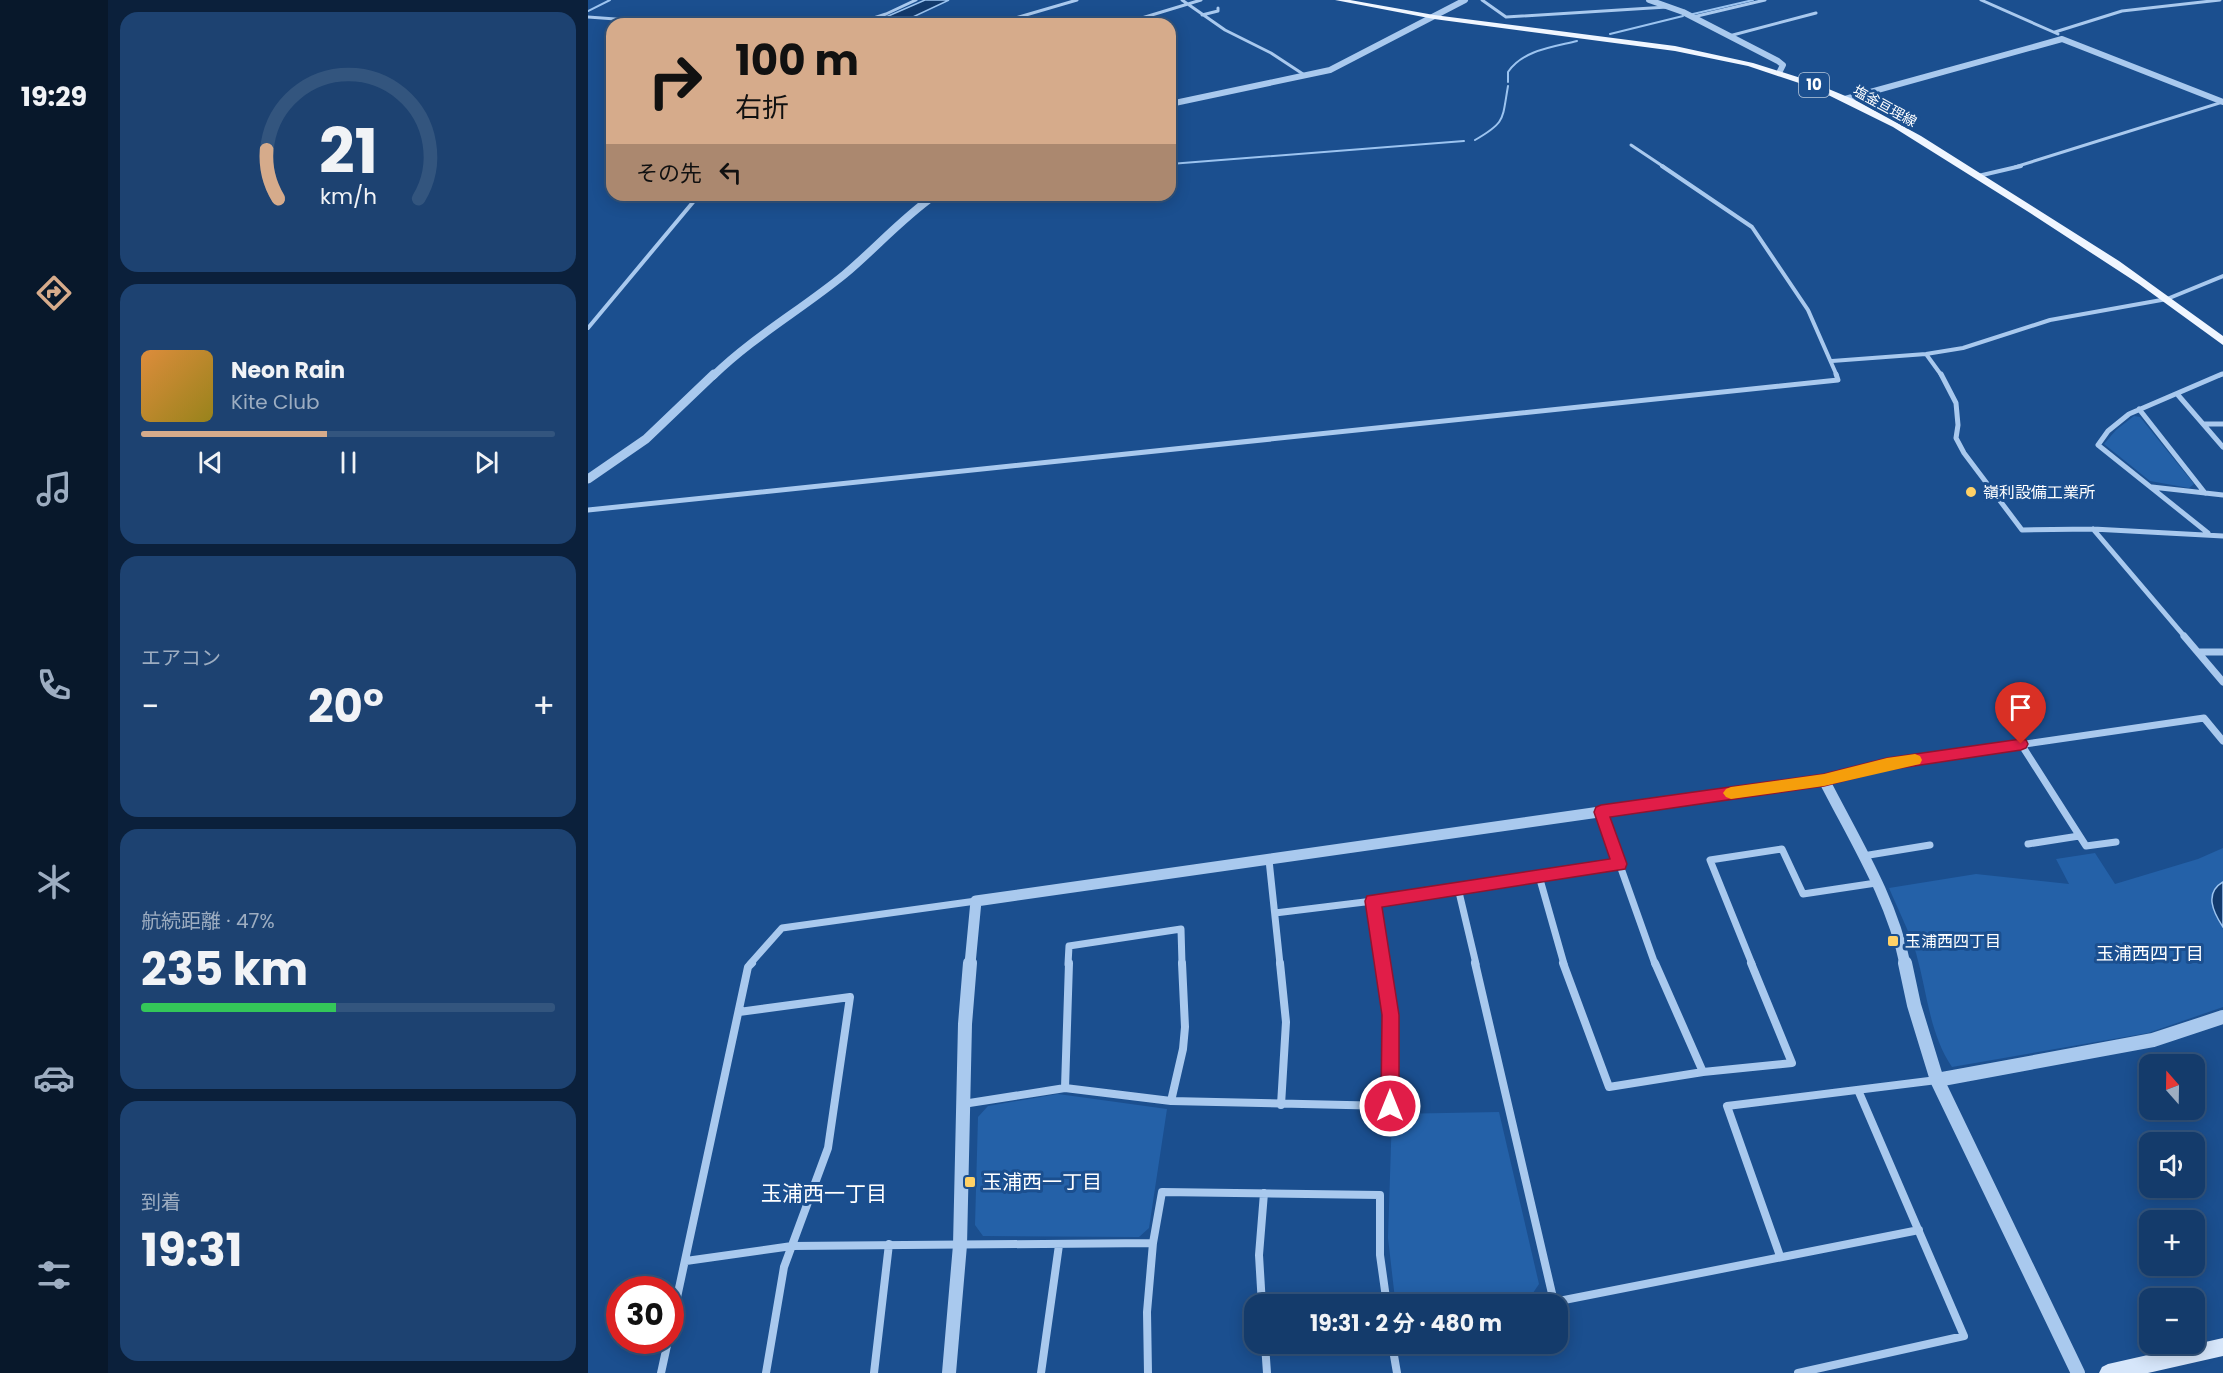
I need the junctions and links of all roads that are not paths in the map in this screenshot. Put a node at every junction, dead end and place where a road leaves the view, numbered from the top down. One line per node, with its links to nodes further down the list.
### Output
1 (916, 0): 21 (street)
2 (1077, 0): 22 (street)
3 (1182, 0): 12 (street)
4 (1201, 0): 12 (street)
5 (1339, 0): 17 (main road, 塩釜亘理線 / 10)
6 (1465, 0): 17 (street)
7 (1482, 0): 13 (street)
8 (1649, 0): 13 (street)
9 (1765, 0): 19 (street)
10 (1981, 0): 24 (street)
11 (2220, 0): 24 (street)
12 (1188, 5): 16 (street); 23 (street)
13 (1671, 6): 19 (street)
14 (1218, 8): 16 (street)
15 (1816, 13): 25 (street)
16 (1202, 15): 28 (street)
17 (1432, 16): 27 (main road, 塩釜亘理線 / 10); 28 (street)
18 (588, 17): 20 (street)
19 (1693, 17): 25 (street)
20 (606, 18)
21 (874, 18)
22 (1016, 18)
23 (1136, 18)
24 (2055, 32): 26 (street)
25 (1729, 36): 27 (street)
26 (2062, 39): 29 (street); 30 (street)
27 (1779, 73): 29 (main road, 塩釜亘理線 / 10)
28 (1307, 77): 31 (street)
29 (1845, 99): 33 (main road, 塩釜亘理線 / 10)
30 (2223, 102): 33 (street)
31 (1176, 103)
32 (1631, 145): 41 (street)
33 (1978, 176): 37 (main road, 塩釜亘理線 / 10)
34 (694, 201): 38 (street)
35 (927, 201): 48 (street)
36 (2223, 276): 37 (street)
37 (2168, 299): 39 (main road, 塩釜亘理線 / 10); 40 (street)
38 (588, 328)
39 (2223, 342)
40 (1926, 354): 41 (street); 53 (street)
41 (1832, 361): 52 (street)
42 (2223, 374): 43 (street)
43 (2178, 395): 44 (street); 45 (street)
44 (2139, 409): 49 (street); 50 (street)
45 (2205, 424): 46 (street); 47 (street)
46 (2223, 424)
47 (2223, 447)
48 (588, 479)
49 (2152, 487): 50 (street); 54 (street)
50 (2205, 493): 51 (street)
51 (2223, 495)
52 (588, 510)
53 (2093, 529): 54 (street); 56 (street)
54 (2209, 534): 55 (street)
55 (2223, 536)
56 (2199, 652): 57 (street); 58 (street)
57 (2223, 652)
58 (2223, 682)
59 (2223, 741): 60 (street)
60 (2021, 744): 61 (street); 63 (street)
61 (1824, 780): 62 (street); 67 (street)
62 (1601, 812): 68 (street); 69 (street)
63 (2079, 836): 64 (street); 65 (street)
64 (2116, 842)
65 (2028, 844)
66 (1930, 845): 67 (street)
67 (1863, 856): 71 (street)
68 (1269, 860): 73 (street); 75 (street)
69 (1619, 864): 70 (street); 78 (street)
70 (1539, 876): 72 (street); 78 (street)
71 (1876, 883): 78 (street); 79 (street)
72 (1458, 888): 74 (street); 97 (street)
73 (976, 901): 76 (street); 83 (street)
74 (1373, 901): 75 (street); 84 (street)
75 (1275, 914): 84 (street)
76 (740, 1012): 91 (street); 93 (street)
77 (2223, 1017): 79 (street)
78 (1703, 1072)
79 (1936, 1080): 81 (street); 112 (street)
80 (1065, 1088): 82 (street); 82 (street); 83 (street)
81 (1858, 1090): 86 (street); 92 (street)
82 (1171, 1101): 84 (street)
83 (963, 1104): 89 (street)
84 (1281, 1105)
85 (1264, 1193): 87 (street); 95 (street); 96 (street)
86 (1919, 1230): 92 (street); 111 (street)
87 (1153, 1243): 90 (street); 108 (street)
88 (889, 1244): 89 (street); 91 (street); 105 (street)
89 (960, 1245): 90 (street); 106 (street)
90 (1059, 1245): 107 (street)
91 (792, 1246): 93 (street); 104 (street)
92 (1779, 1256): 98 (street)
93 (686, 1261): 94 (street)
94 (683, 1276)
95 (1261, 1294)
96 (1385, 1294)
97 (1552, 1294)
98 (1568, 1299)
99 (2223, 1347): 113 (main road)
100 (665, 1354): 103 (street)
101 (1266, 1354): 109 (street)
102 (1394, 1354): 110 (street)
103 (661, 1373)
104 (766, 1373)
105 (874, 1373)
106 (949, 1373)
107 (1041, 1373)
108 (1148, 1373)
109 (1267, 1373)
110 (1397, 1373)
111 (1798, 1373)
112 (2078, 1373)
113 (2108, 1373)

